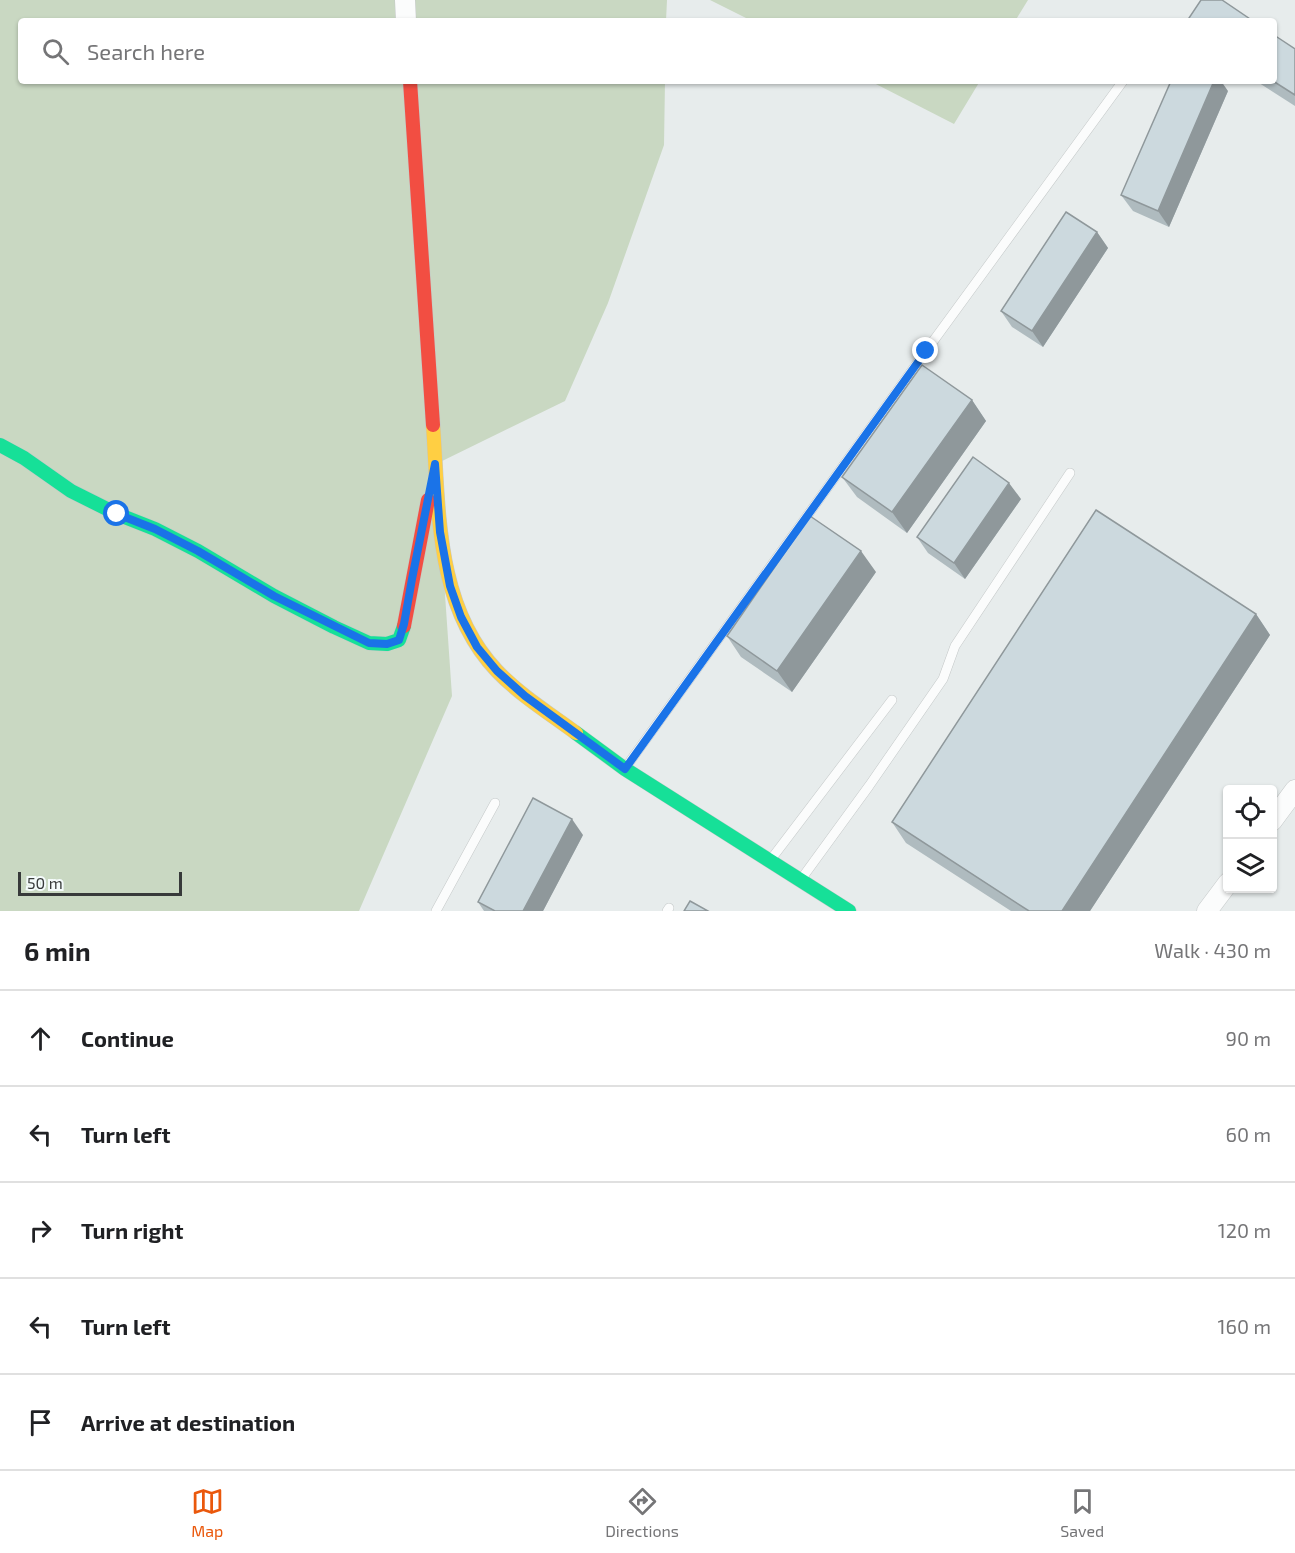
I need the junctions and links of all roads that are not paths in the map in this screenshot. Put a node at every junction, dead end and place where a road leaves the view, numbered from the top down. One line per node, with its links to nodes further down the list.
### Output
1 (405, 0): 2 (street)
2 (406, 18)
3 (410, 84): 6 (street)
4 (1121, 84): 9 (lane)
5 (0, 445): 6 (street)
6 (435, 464): 9 (street)
7 (1070, 473): 14 (lane)
8 (892, 700): 13 (lane)
9 (625, 769): 13 (street)
10 (1295, 790): 12 (street)
11 (495, 803): 16 (lane)
12 (1277, 814)
13 (770, 861): 14 (street)
14 (800, 880): 17 (street)
15 (1223, 889): 18 (street)
16 (436, 911)
17 (849, 911)
18 (1207, 911)

